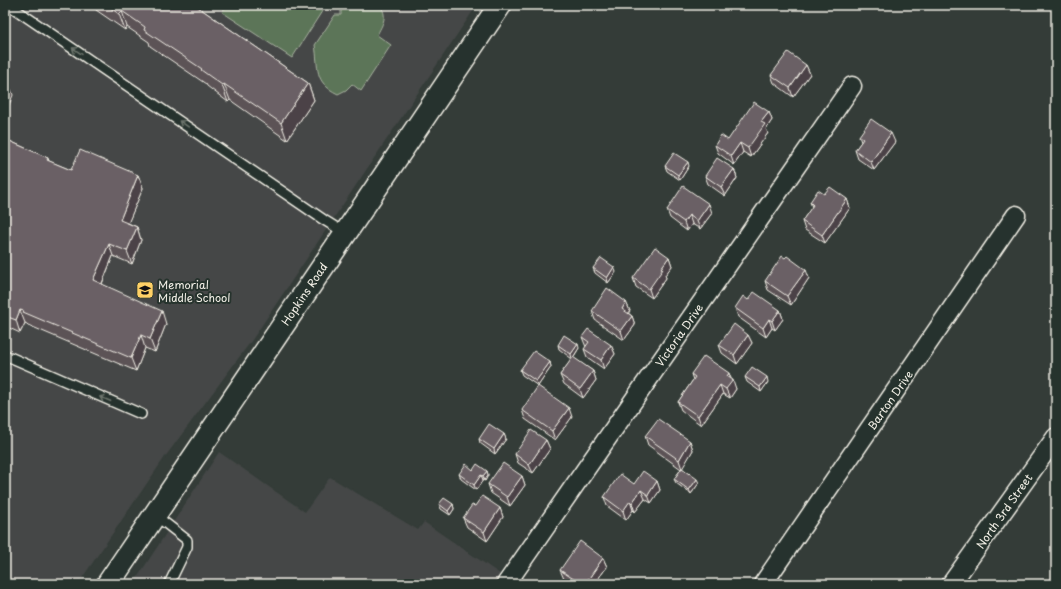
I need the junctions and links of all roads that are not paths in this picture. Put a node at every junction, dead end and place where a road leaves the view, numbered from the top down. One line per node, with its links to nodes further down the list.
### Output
1 (9, 5): 5 (lane, one-way to 1)
2 (500, 5): 5 (street, Hopkins Road)
3 (852, 86): 12 (street, Victoria Drive)
4 (1016, 215): 13 (street, Barton Drive)
5 (345, 233): 9 (street, Hopkins Road)
6 (5, 355): 7 (lane, one-way to 6)
7 (141, 414)
8 (1056, 437): 14 (street, North 3rd Street)
9 (155, 515): 10 (street, Hopkins Road); 11 (lane)
10 (108, 584)
11 (169, 584)
12 (506, 584)
13 (763, 584)
14 (951, 584)

